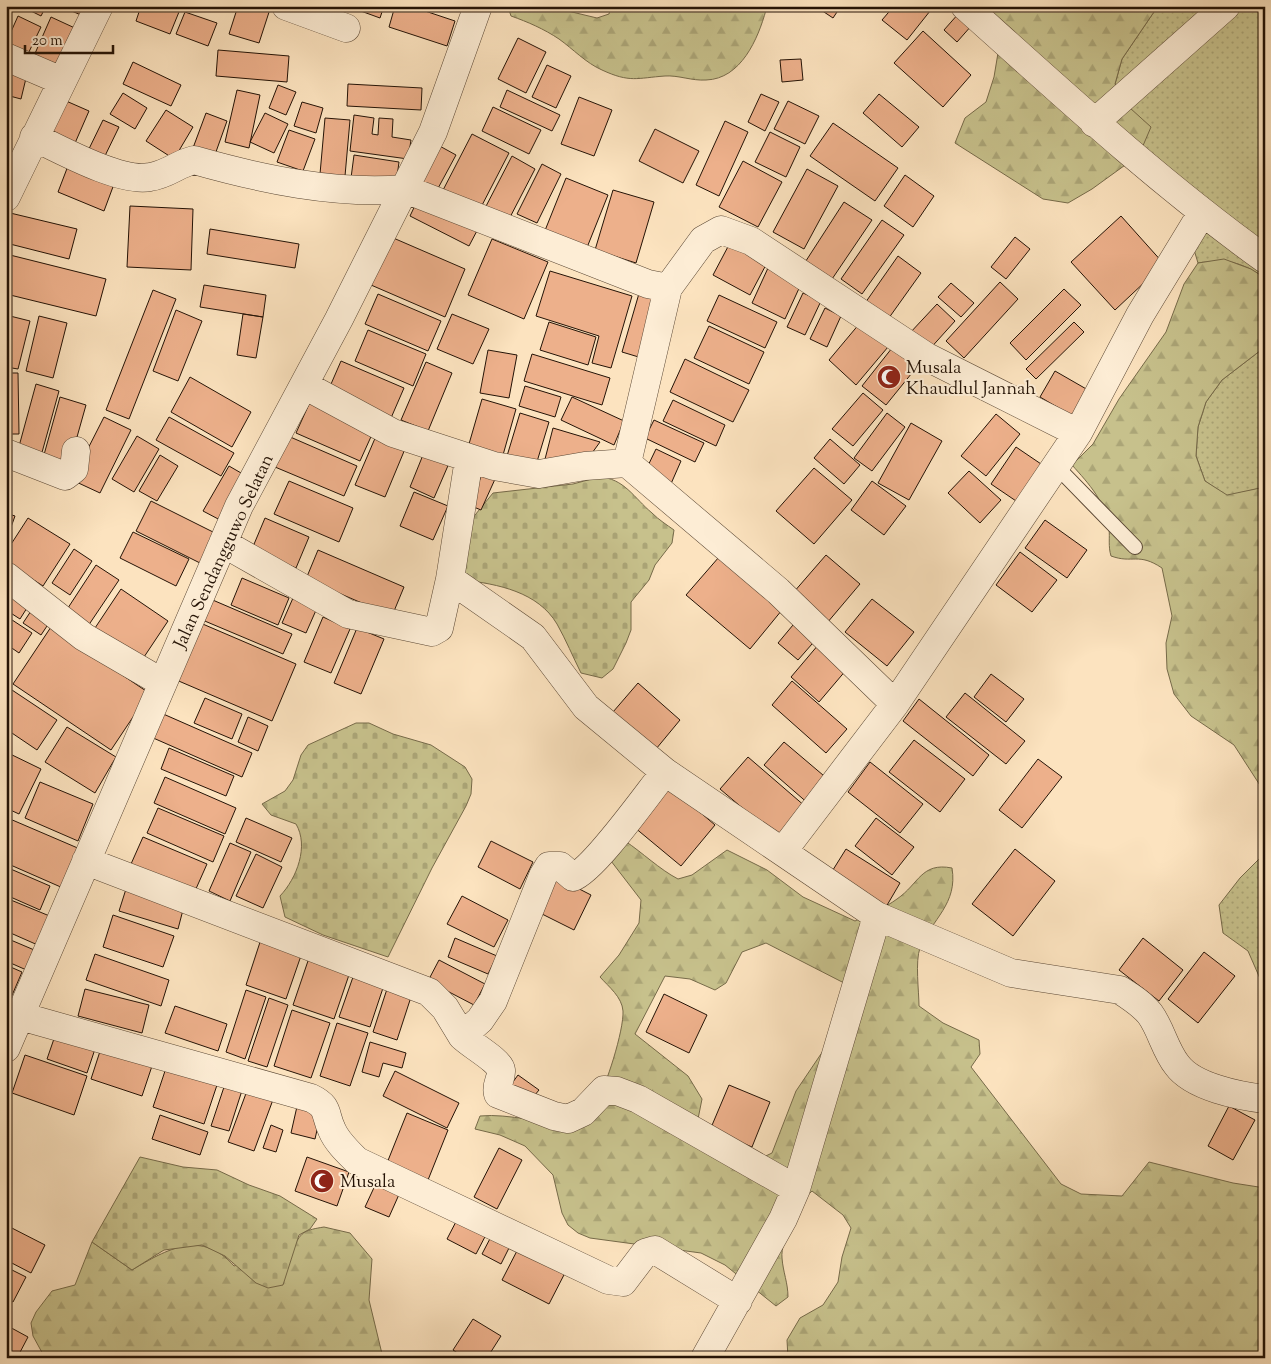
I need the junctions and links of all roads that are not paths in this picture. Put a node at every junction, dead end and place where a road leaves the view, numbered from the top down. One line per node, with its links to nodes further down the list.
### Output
1 (99, 6): 8 (street)
2 (286, 6): 6 (street)
3 (478, 6): 11 (street, Jalan Sendangguwo Selatan)
4 (965, 6): 9 (street)
5 (1226, 6): 9 (street)
6 (346, 28)
7 (6, 57): 8 (street)
8 (62, 81): 10 (street)
9 (1094, 123): 13 (street)
10 (34, 137): 11 (street); 12 (street)
11 (405, 189): 15 (street); 16 (street, Jalan Sendangguwo Selatan)
12 (7, 194)
13 (1202, 213): 14 (street); 17 (street)
14 (1265, 258)
15 (668, 288): 17 (street); 21 (street)
16 (304, 384): 20 (street); 23 (street, Jalan Sendangguwo Selatan)
17 (1078, 433): 22 (street)
18 (76, 451): 19 (street)
19 (6, 453)
20 (469, 459): 21 (street); 26 (street)
21 (627, 463): 28 (street)
22 (1056, 466): 24 (lane); 28 (street)
23 (223, 543): 26 (street); 27 (street, Jalan Sendangguwo Selatan)
24 (1135, 547)
25 (6, 576): 27 (street)
26 (450, 579): 29 (street)
27 (163, 683): 31 (street, Jalan Sendangguwo Selatan)
28 (896, 704): 30 (street)
29 (665, 772): 30 (street); 34 (street)
30 (783, 851): 32 (street)
31 (86, 861): 33 (street, Jalan Sendangguwo Selatan); 34 (street)
32 (877, 916): 36 (street); 37 (street)
33 (20, 1016): 35 (street, Jalan Sendangguwo Selatan); 38 (street)
34 (462, 1036): 37 (street)
35 (6, 1048)
36 (1265, 1099)
37 (796, 1189): 38 (street)
38 (738, 1301): 39 (street)
39 (705, 1358)

